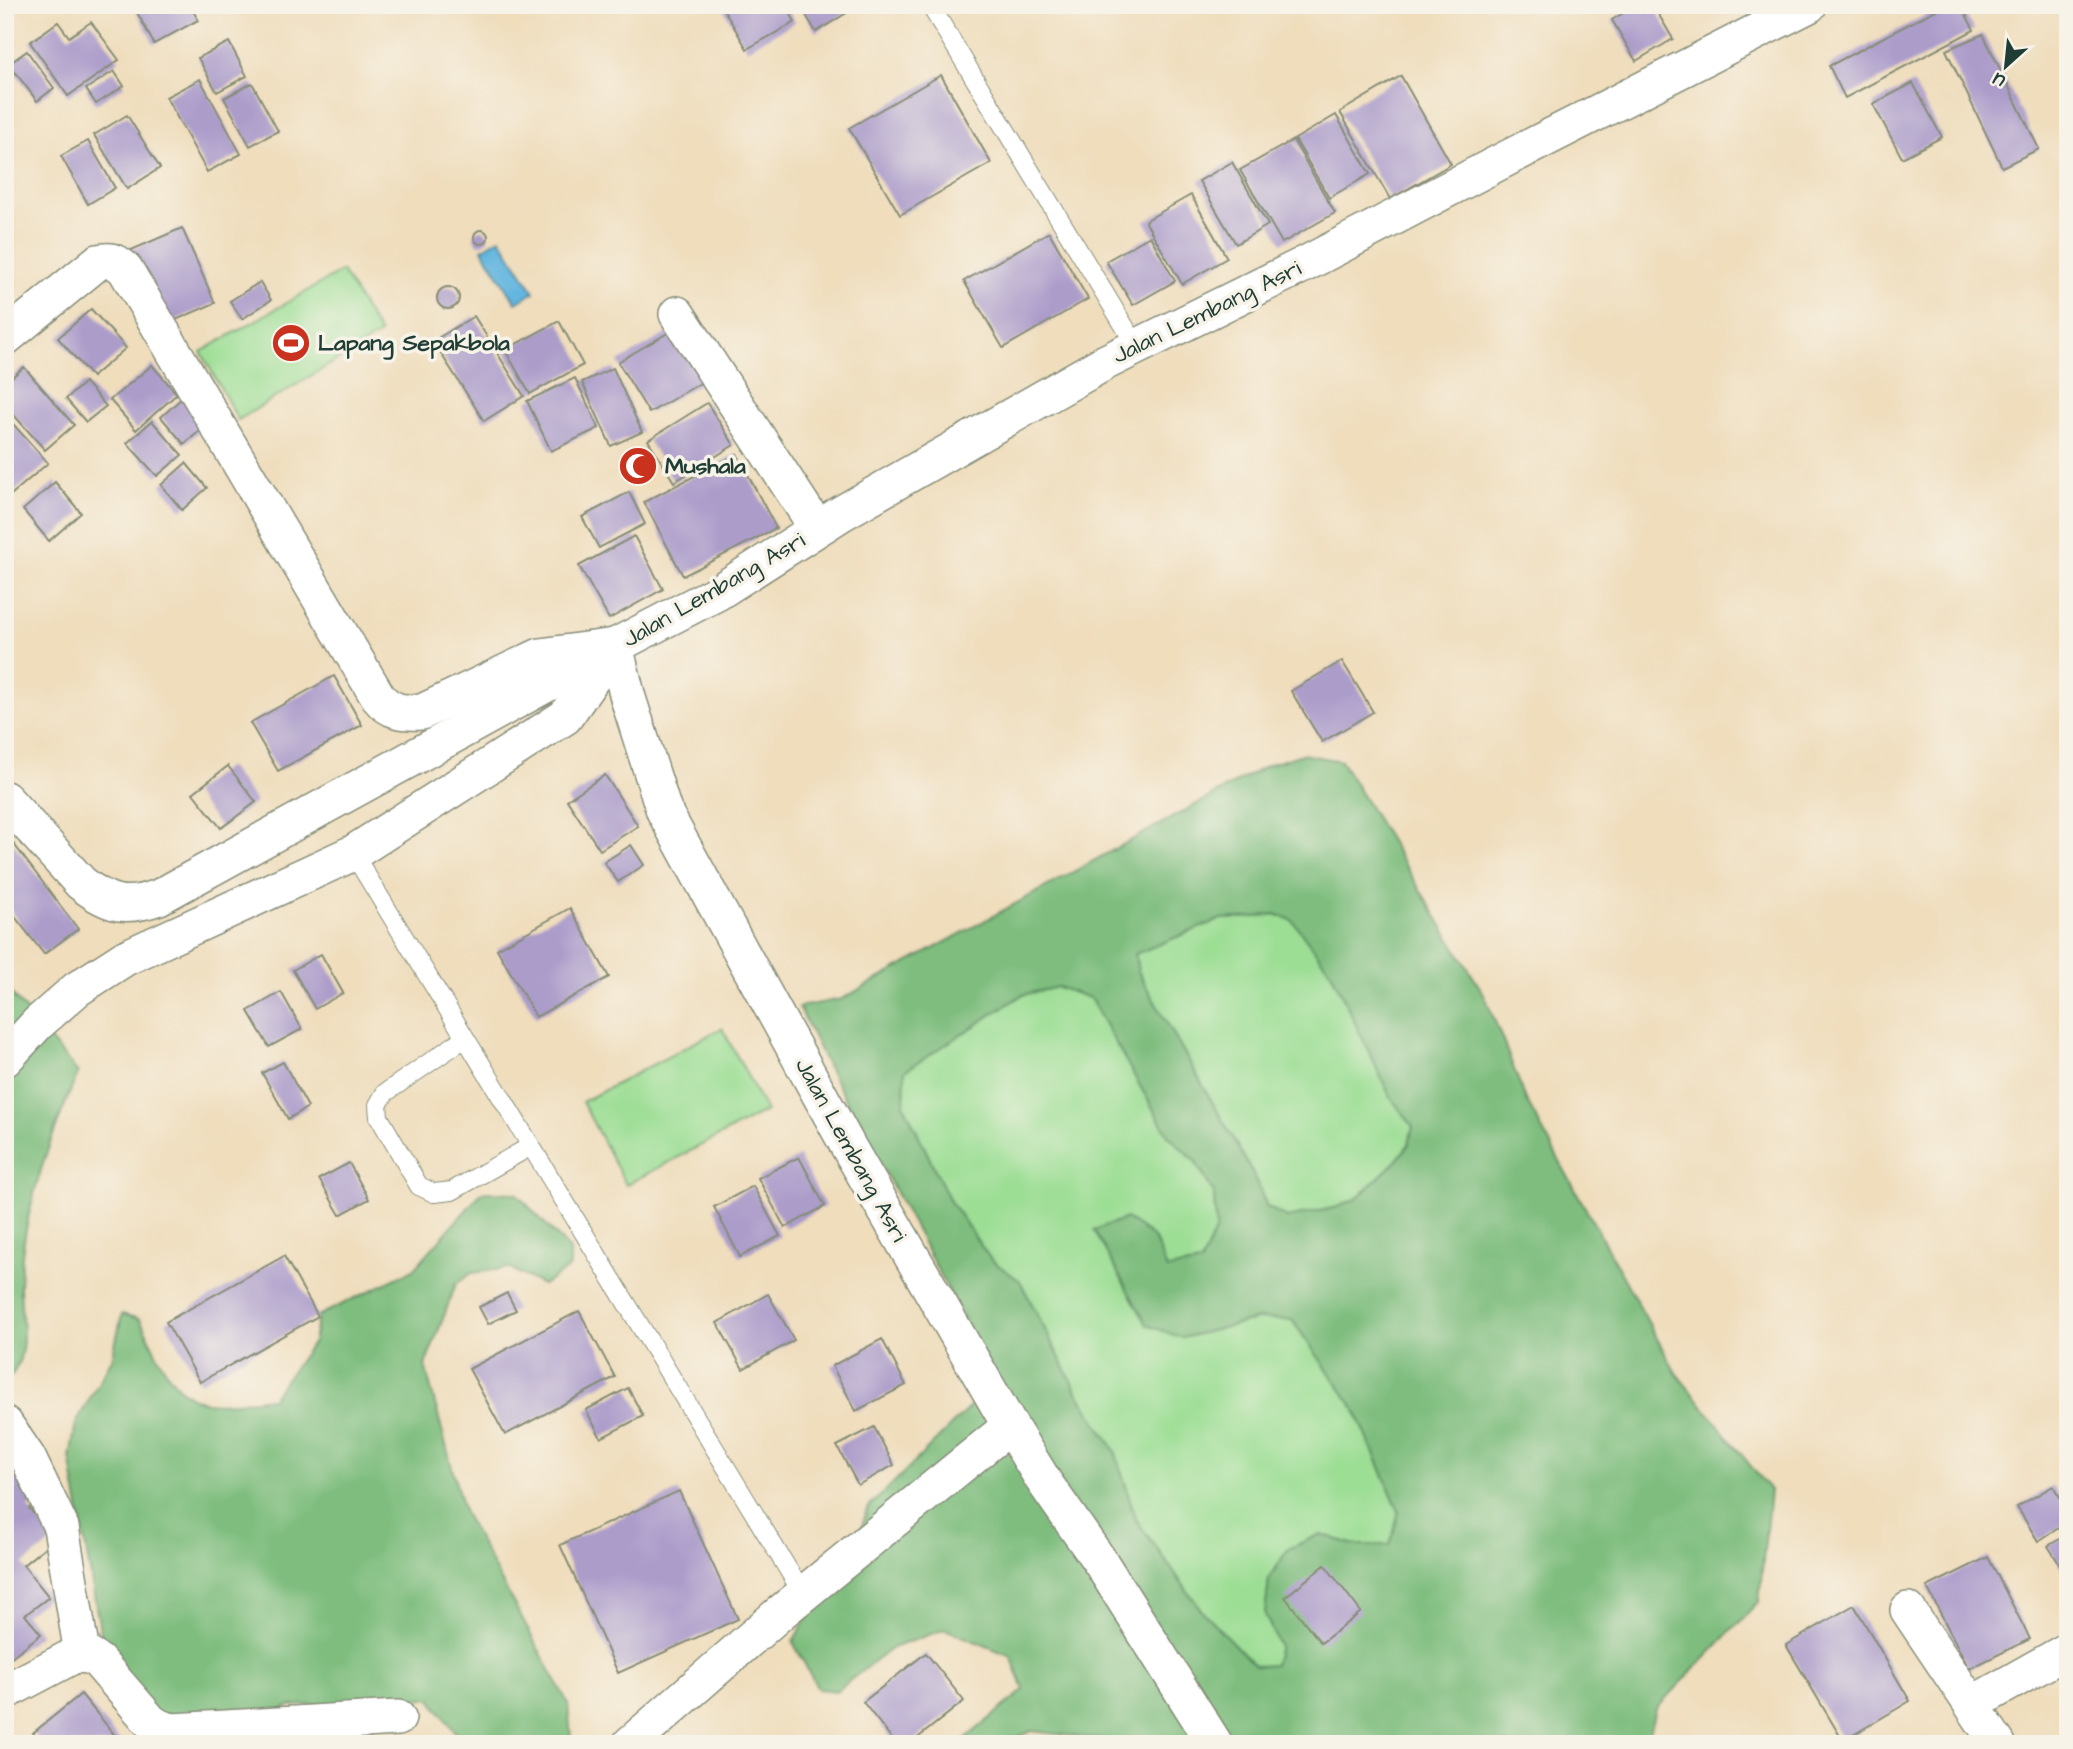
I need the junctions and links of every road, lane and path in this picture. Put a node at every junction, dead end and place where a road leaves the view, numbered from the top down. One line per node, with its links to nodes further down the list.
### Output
1 (930, 5): 5 (lane)
2 (1809, 5): 5 (street, Jalan Lembang Asri)
3 (677, 314): 6 (street)
4 (5, 338): 7 (street)
5 (1137, 347): 6 (street, Jalan Lembang Asri)
6 (817, 528): 7 (street, Jalan Lembang Asri)
7 (615, 646): 8 (street); 9 (street); 14 (street, Jalan Lembang Asri)
8 (5, 799)
9 (352, 853): 10 (lane); 11 (street)
10 (465, 1038): 12 (lane); 12 (lane)
11 (5, 1059)
12 (531, 1146): 15 (lane)
13 (5, 1424): 18 (street)
14 (1010, 1426): 15 (street); 23 (street, Jalan Lembang Asri)
15 (803, 1594): 22 (street)
16 (1908, 1610): 20 (street)
17 (2068, 1650): 20 (street)
18 (82, 1654): 19 (street); 21 (street)
19 (5, 1692)
20 (1972, 1704): 24 (street)
21 (398, 1718)
22 (630, 1744)
23 (1216, 1744)
24 (1998, 1744)

